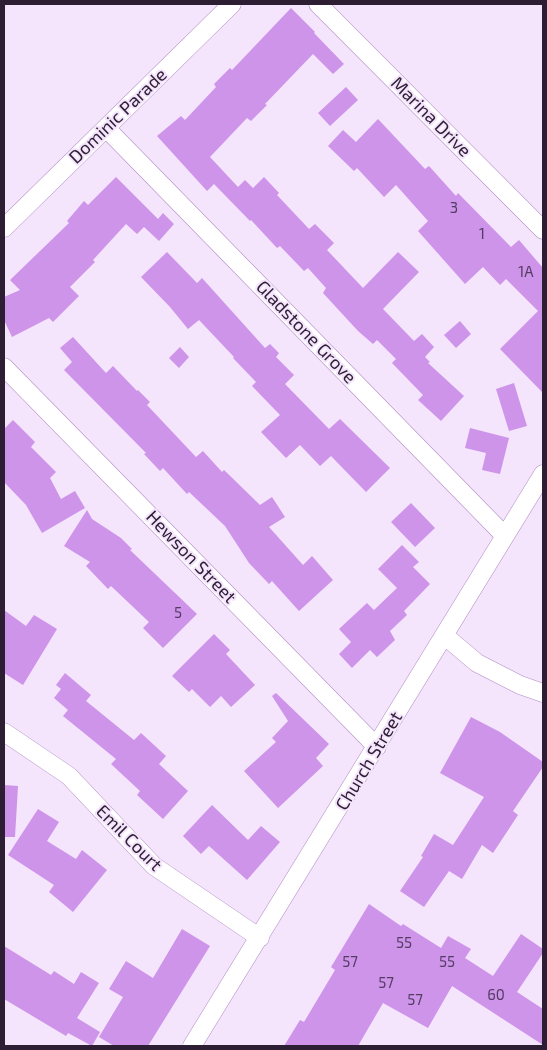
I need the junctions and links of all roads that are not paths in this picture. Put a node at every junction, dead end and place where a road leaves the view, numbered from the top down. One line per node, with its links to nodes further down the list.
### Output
1 (232, 4): 3 (street, Dominic Parade)
2 (318, 4): 5 (street, Marina Drive)
3 (106, 128): 4 (street, Dominic Parade); 8 (street, Gladstone Grove)
4 (4, 228)
5 (543, 230)
6 (4, 366): 12 (street, Hewson Street)
7 (543, 474): 8 (street, Church Street)
8 (505, 536): 9 (street, Church Street)
9 (445, 636): 10 (street); 12 (street, Church Street)
10 (543, 693)
11 (4, 732): 13 (street, Emil Court)
12 (377, 747): 13 (street, Church Street)
13 (260, 938): 14 (street, Church Street)
14 (192, 1046)

